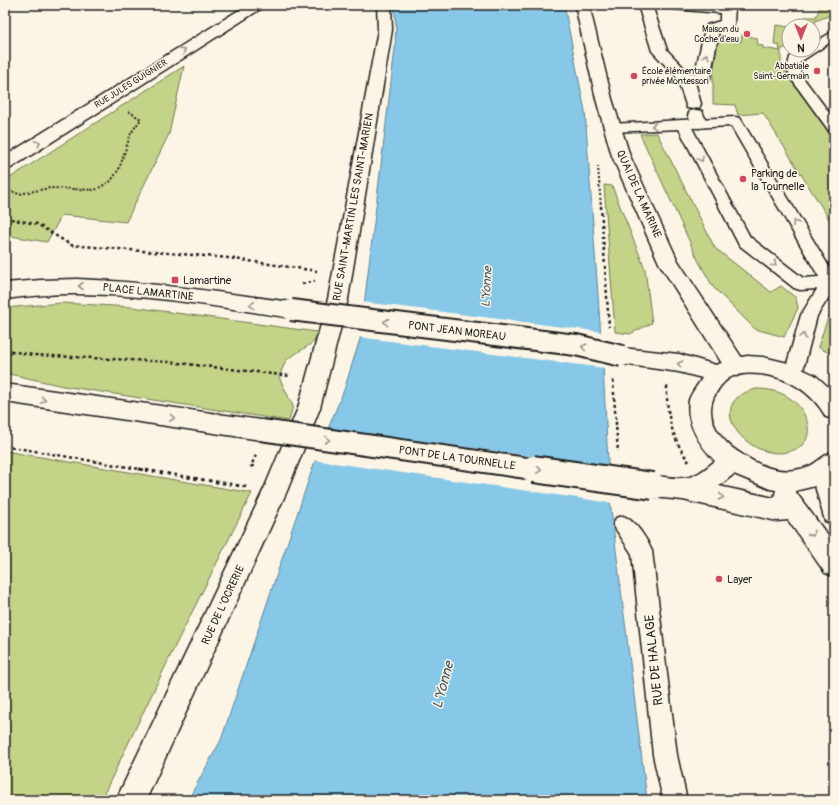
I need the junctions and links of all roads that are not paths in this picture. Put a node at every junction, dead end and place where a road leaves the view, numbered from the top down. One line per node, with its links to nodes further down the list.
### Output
1 (257, 5): 14 (street, RUE JULES GUIGNIER, one-way to 1)
2 (384, 5): 21 (street, RUE SAINT-MARTIN LES SAINT-MARIEN)
3 (582, 5): 12 (street, QUAI DE LA MARINE)
4 (645, 5): 10 (street)
5 (672, 5): 6 (street)
6 (728, 7): 10 (street, one-way to 6)
7 (834, 35): 8 (lane)
8 (821, 43)
9 (797, 58): 13 (lane)
10 (685, 76): 11 (street)
11 (693, 117): 12 (lane, one-way to 12); 15 (lane, one-way to 11); 15 (lane, one-way to 15)
12 (611, 128): 18 (street, QUAI DE LA MARINE)
13 (834, 128)
14 (5, 164)
15 (830, 282): 19 (lane, one-way to 15)
16 (5, 291): 17 (street, PLACE LAMARTINE, one-way to 16)
17 (291, 310): 18 (street, PONT JEAN MOREAU, one-way to 17, bridge)
18 (726, 370): 19 (street); 23 (street)
19 (793, 374): 22 (street)
20 (5, 393): 26 (street, PONT DE LA TOURNELLE, one-way to 26, bridge)
21 (310, 408): 31 (street, RUE DE L'OCRERIE)
22 (834, 409)
23 (732, 462): 25 (street); 26 (street)
24 (829, 466): 25 (street); 28 (street)
25 (773, 480): 27 (street)
26 (683, 489): 27 (street, PONT DE LA TOURNELLE, one-way to 27)
27 (793, 509): 30 (street, one-way to 30)
28 (834, 513)
29 (623, 525): 32 (lane, RUE DE HALAGE)
30 (834, 564)
31 (131, 800)
32 (675, 800)

